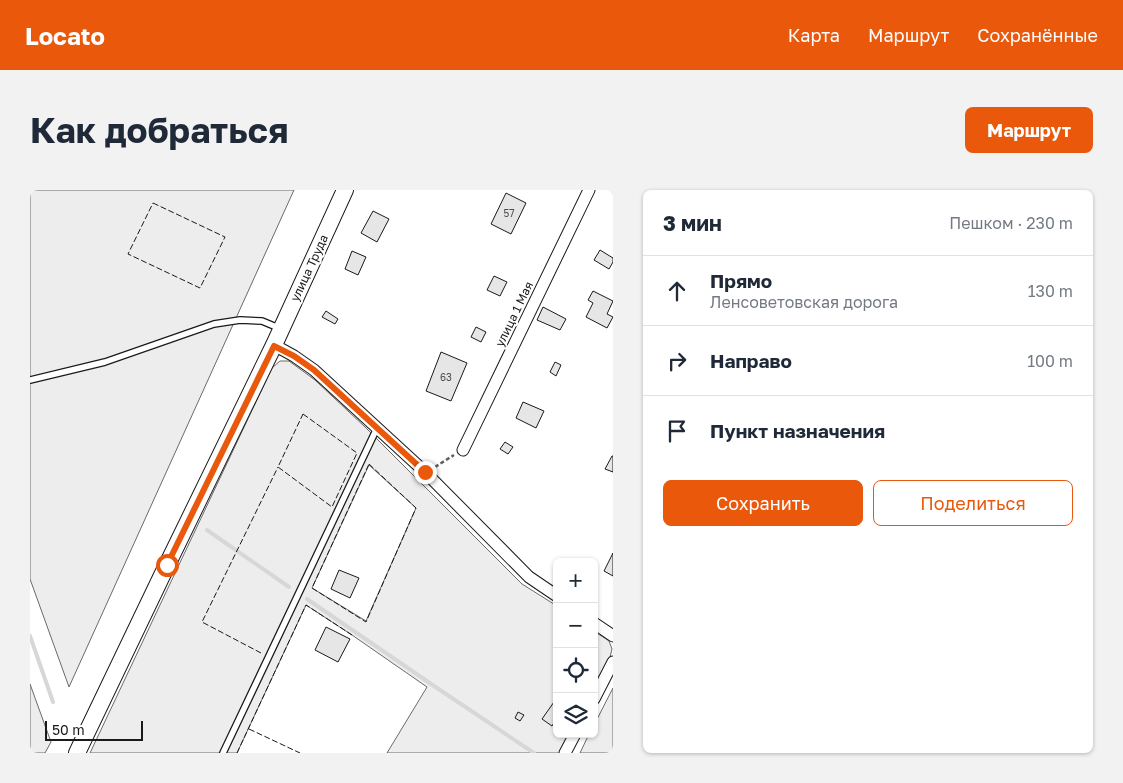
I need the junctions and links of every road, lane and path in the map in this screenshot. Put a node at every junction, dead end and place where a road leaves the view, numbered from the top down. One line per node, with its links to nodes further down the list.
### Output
1 (345, 190): 4 (street, улица Труда)
2 (589, 190): 7 (street, улица 1 Мая)
3 (274, 326): 5 (lane)
4 (274, 346): 6 (street); 15 (street, улица Труда)
5 (30, 380)
6 (376, 428): 9 (street); 16 (lane)
7 (459, 452): 8 (path)
8 (430, 469)
9 (553, 593)
10 (598, 626): 11 (street)
11 (613, 636)
12 (613, 662): 13 (street)
13 (597, 693)
14 (573, 738): 17 (street)
15 (77, 753)
16 (223, 753)
17 (565, 753)

